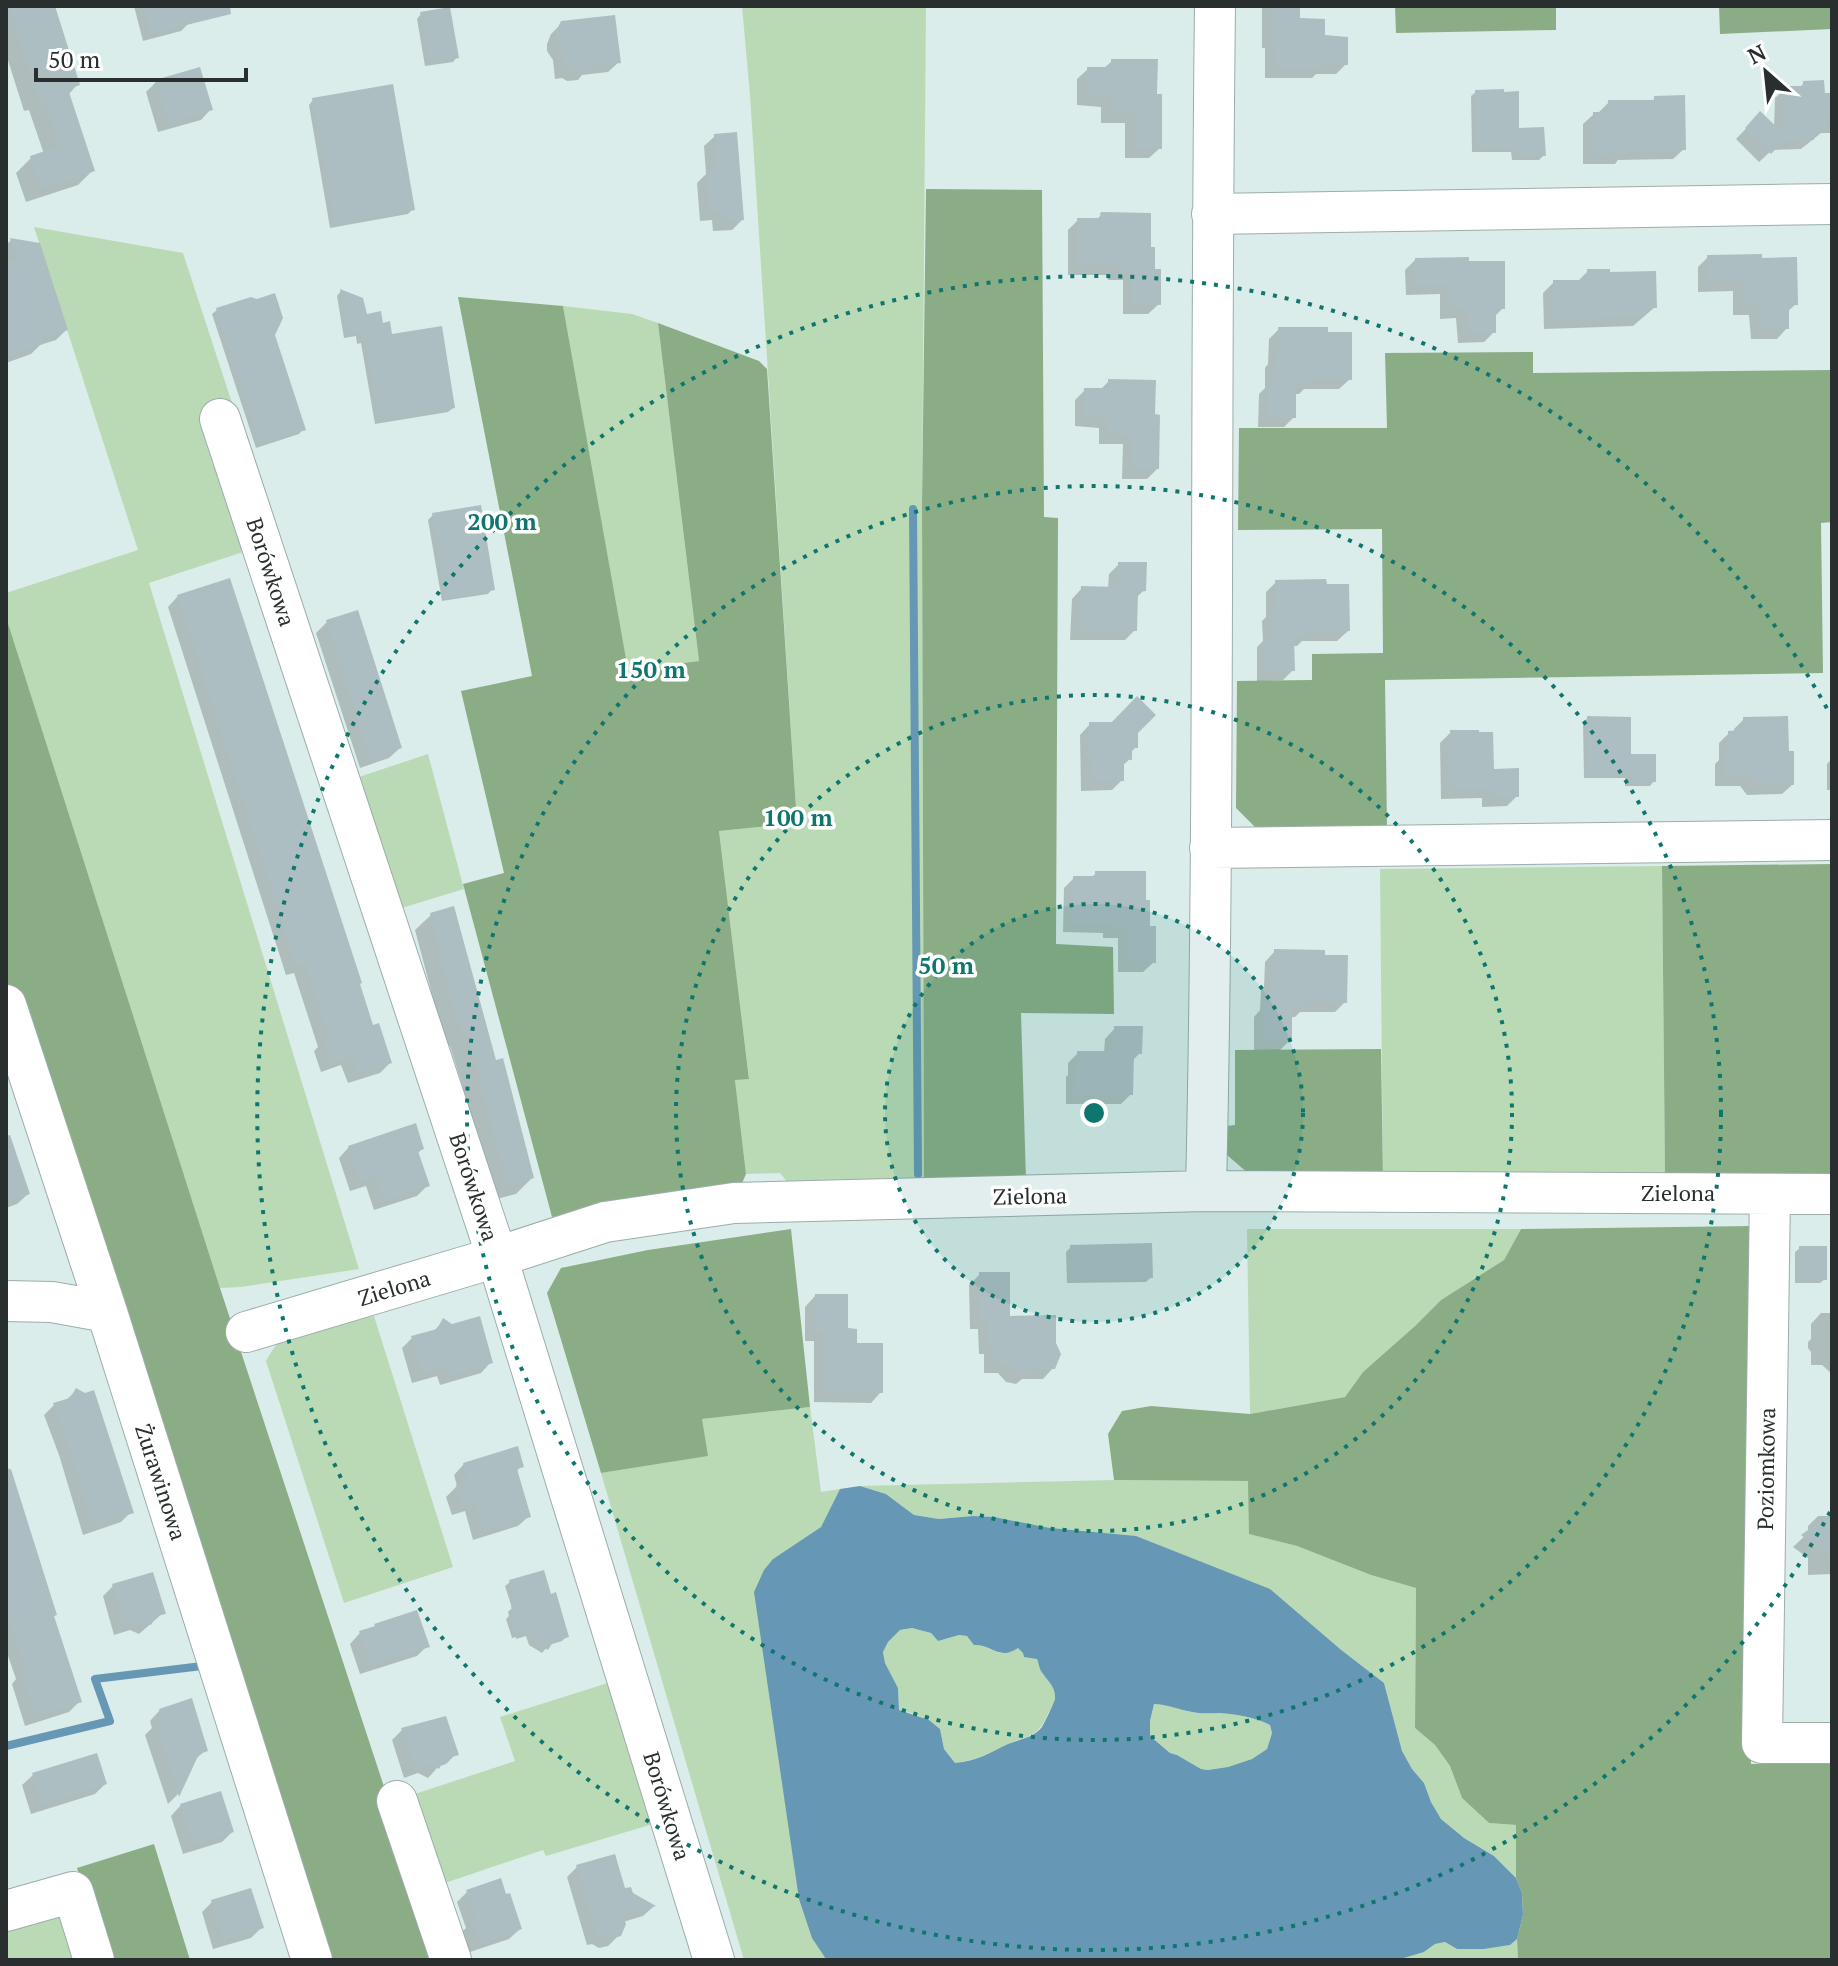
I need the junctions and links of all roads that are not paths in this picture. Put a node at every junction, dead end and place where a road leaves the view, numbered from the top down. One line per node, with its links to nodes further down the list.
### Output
1 (1215, 6): 3 (street)
2 (1832, 204): 3 (street)
3 (1212, 214): 6 (street)
4 (220, 419): 11 (street, Borówkowa)
5 (1832, 840): 6 (street)
6 (1210, 848): 8 (street)
7 (6, 1005): 13 (street, Żurawinowa)
8 (1206, 1191): 9 (street, Zielona); 11 (street, Zielona)
9 (1770, 1194): 10 (street, Zielona); 15 (street, Poziomkowa)
10 (1832, 1194)
11 (497, 1257): 14 (street, Zielona); 21 (street, Borówkowa)
12 (6, 1301): 13 (street)
13 (107, 1312): 19 (street, Żurawinowa)
14 (246, 1332)
15 (1832, 1743)
16 (397, 1801): 20 (street)
17 (6, 1911): 18 (street)
18 (94, 1960)
19 (312, 1960)
20 (451, 1960)
21 (714, 1960)

